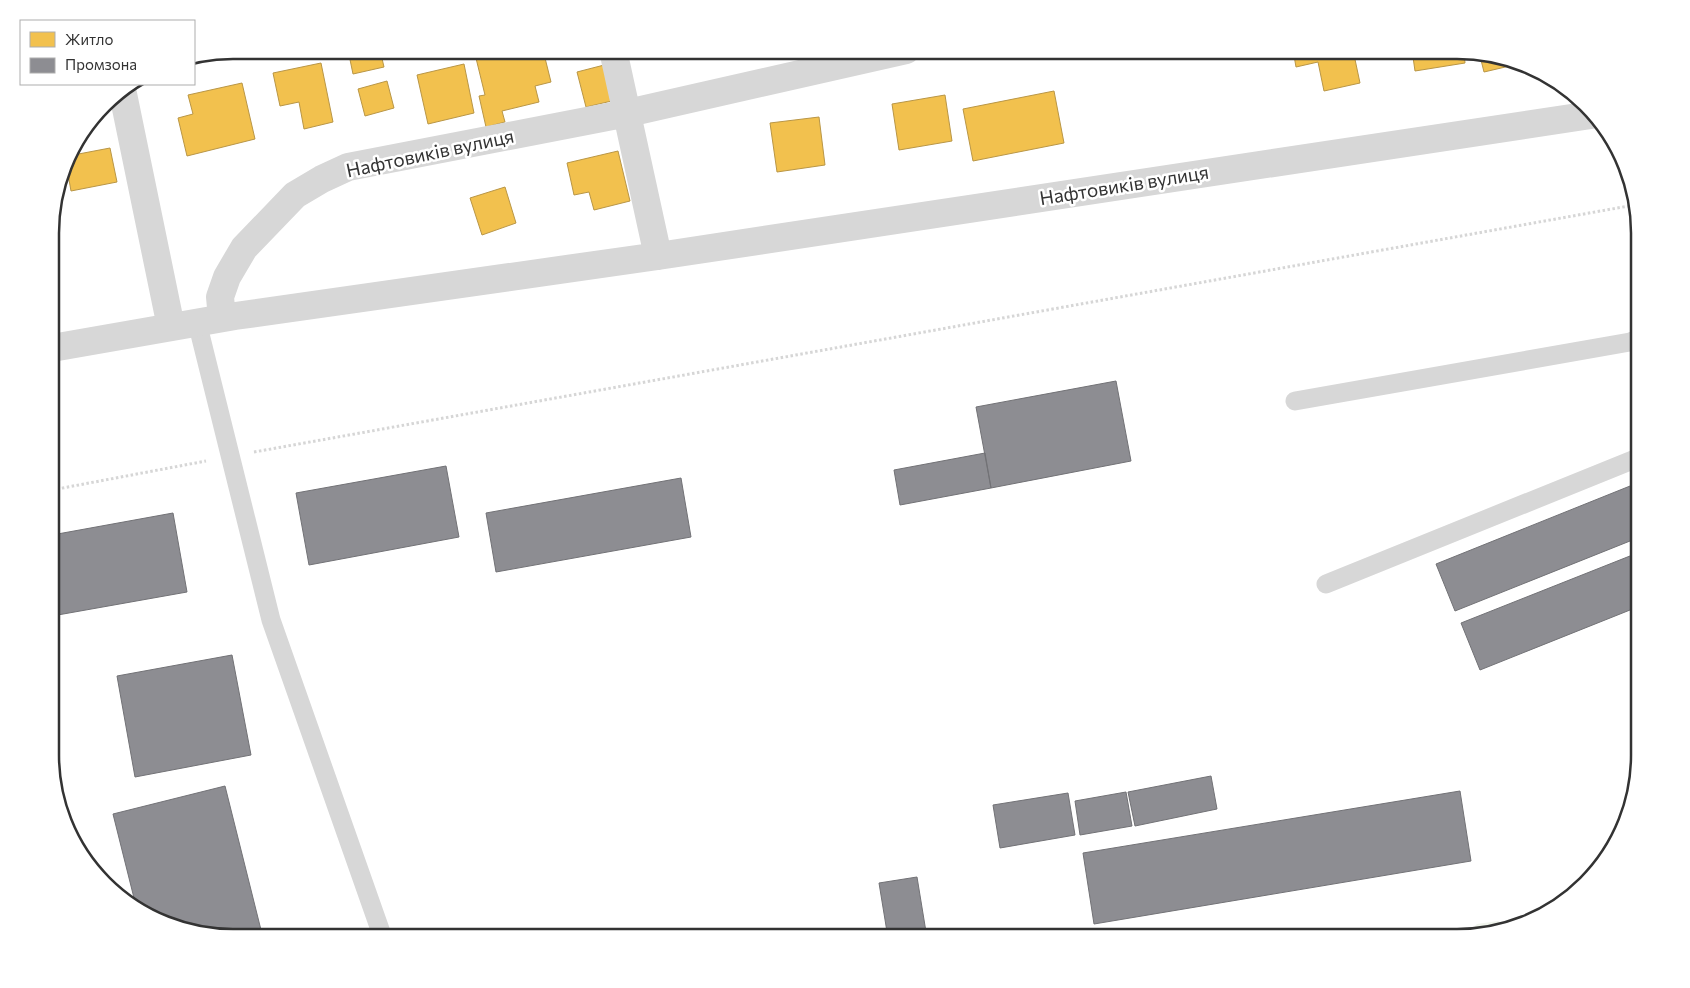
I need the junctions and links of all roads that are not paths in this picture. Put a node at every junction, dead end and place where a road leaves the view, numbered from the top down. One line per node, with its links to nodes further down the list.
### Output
1 (615, 59): 4 (street)
2 (866, 59): 4 (street, Нафтовиків вулиця)
3 (124, 98): 8 (street)
4 (628, 113): 6 (street); 7 (street, Нафтовиків вулиця)
5 (1584, 115): 6 (street, Нафтовиків вулиця)
6 (658, 256): 7 (street, Нафтовиків вулиця)
7 (210, 320): 8 (street, Нафтовиків вулиця); 14 (lane)
8 (171, 327): 10 (street, Нафтовиків вулиця)
9 (1631, 342): 11 (lane)
10 (59, 347)
11 (1294, 401)
12 (1631, 461): 13 (lane)
13 (1326, 584)
14 (380, 929)

